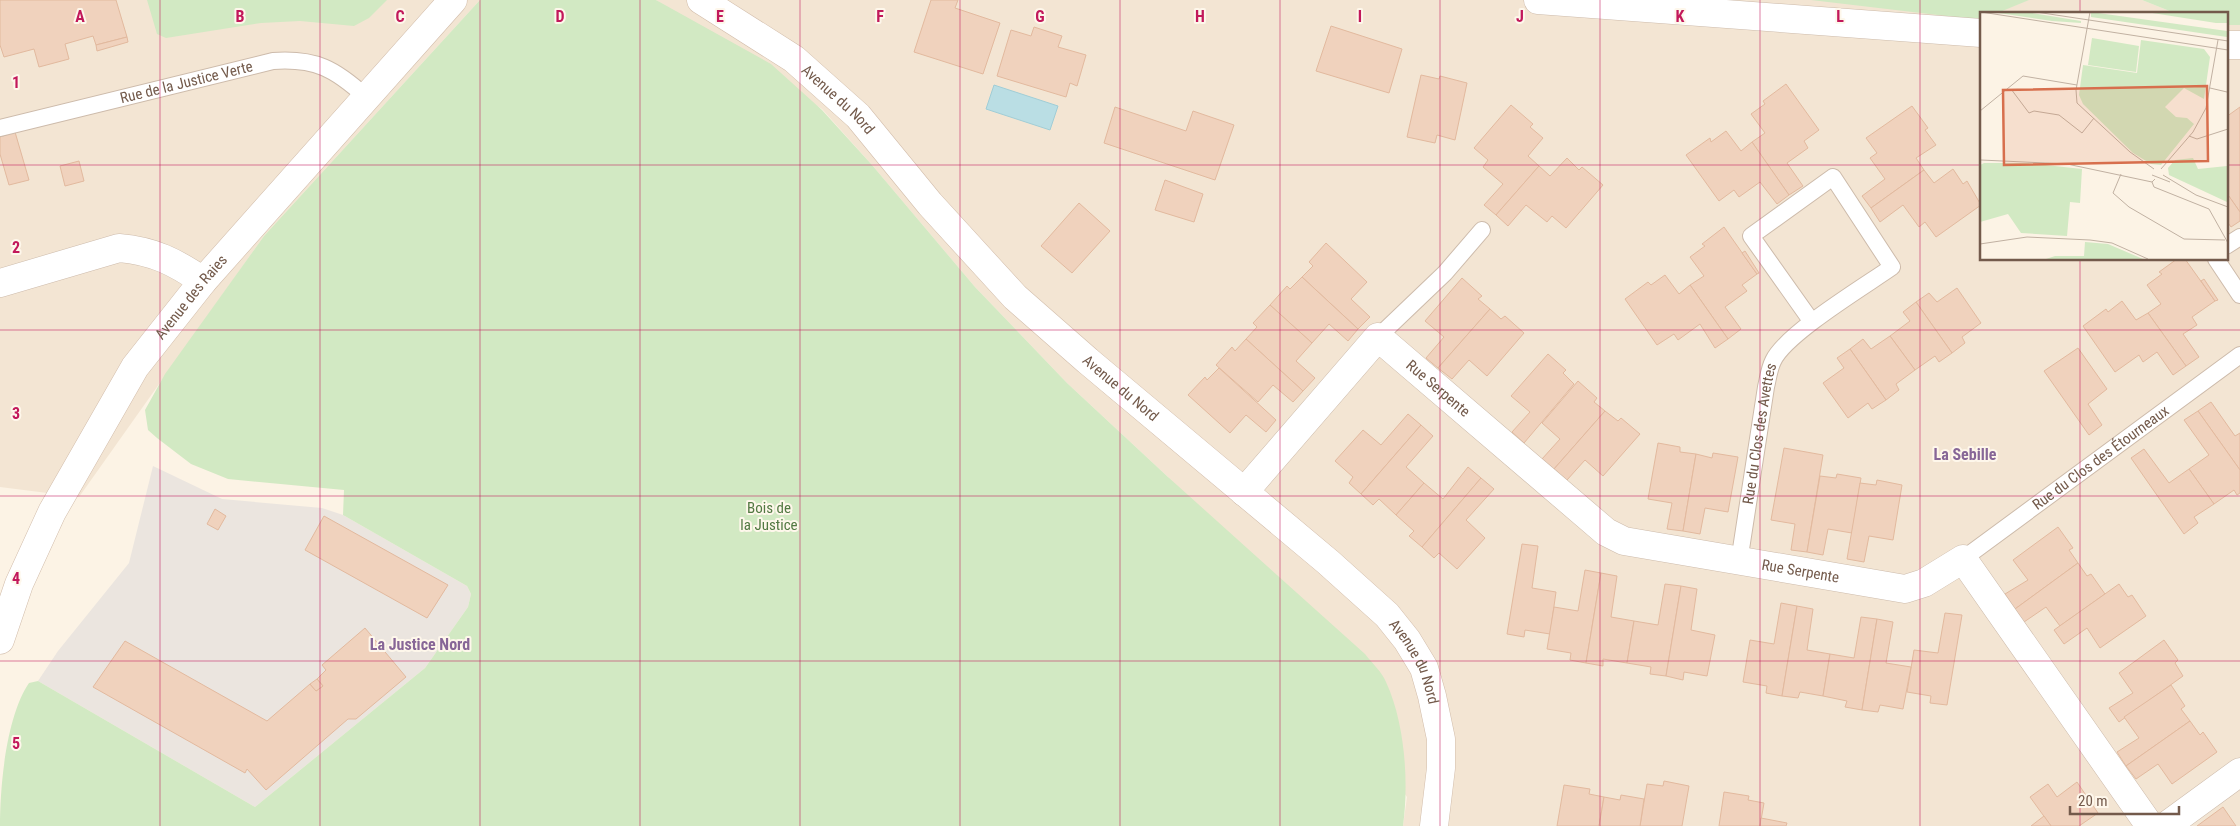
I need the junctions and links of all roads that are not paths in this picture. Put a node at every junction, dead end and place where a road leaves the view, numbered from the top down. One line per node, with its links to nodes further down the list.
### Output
1 (453, 0): 5 (street, Avenue des Raies)
2 (701, 0): 17 (street, Avenue du Nord)
3 (1538, 0): 4 (street)
4 (1980, 34)
5 (366, 97): 6 (lane, Rue de la Justice Verte); 11 (street, Avenue des Raies)
6 (0, 128)
7 (1482, 230): 15 (lane)
8 (2240, 237): 9 (lane)
9 (2228, 245)
10 (2217, 260): 13 (lane)
11 (203, 281): 12 (street); 20 (street, Avenue des Raies)
12 (0, 283)
13 (2240, 294)
14 (1812, 322): 14 (lane, Rue du Clos des Avettes); 19 (lane, Rue du Clos des Avettes)
15 (1378, 338): 17 (street); 19 (street, Rue Serpente)
16 (2240, 355): 18 (lane, Rue du Clos des Étourneaux)
17 (1244, 492): 22 (street, Avenue du Nord)
18 (1962, 559): 19 (street, Rue Serpente); 23 (street)
19 (1739, 562)
20 (0, 640)
21 (2240, 772): 24 (street)
22 (1434, 826)
23 (2150, 826)
24 (2166, 826)

